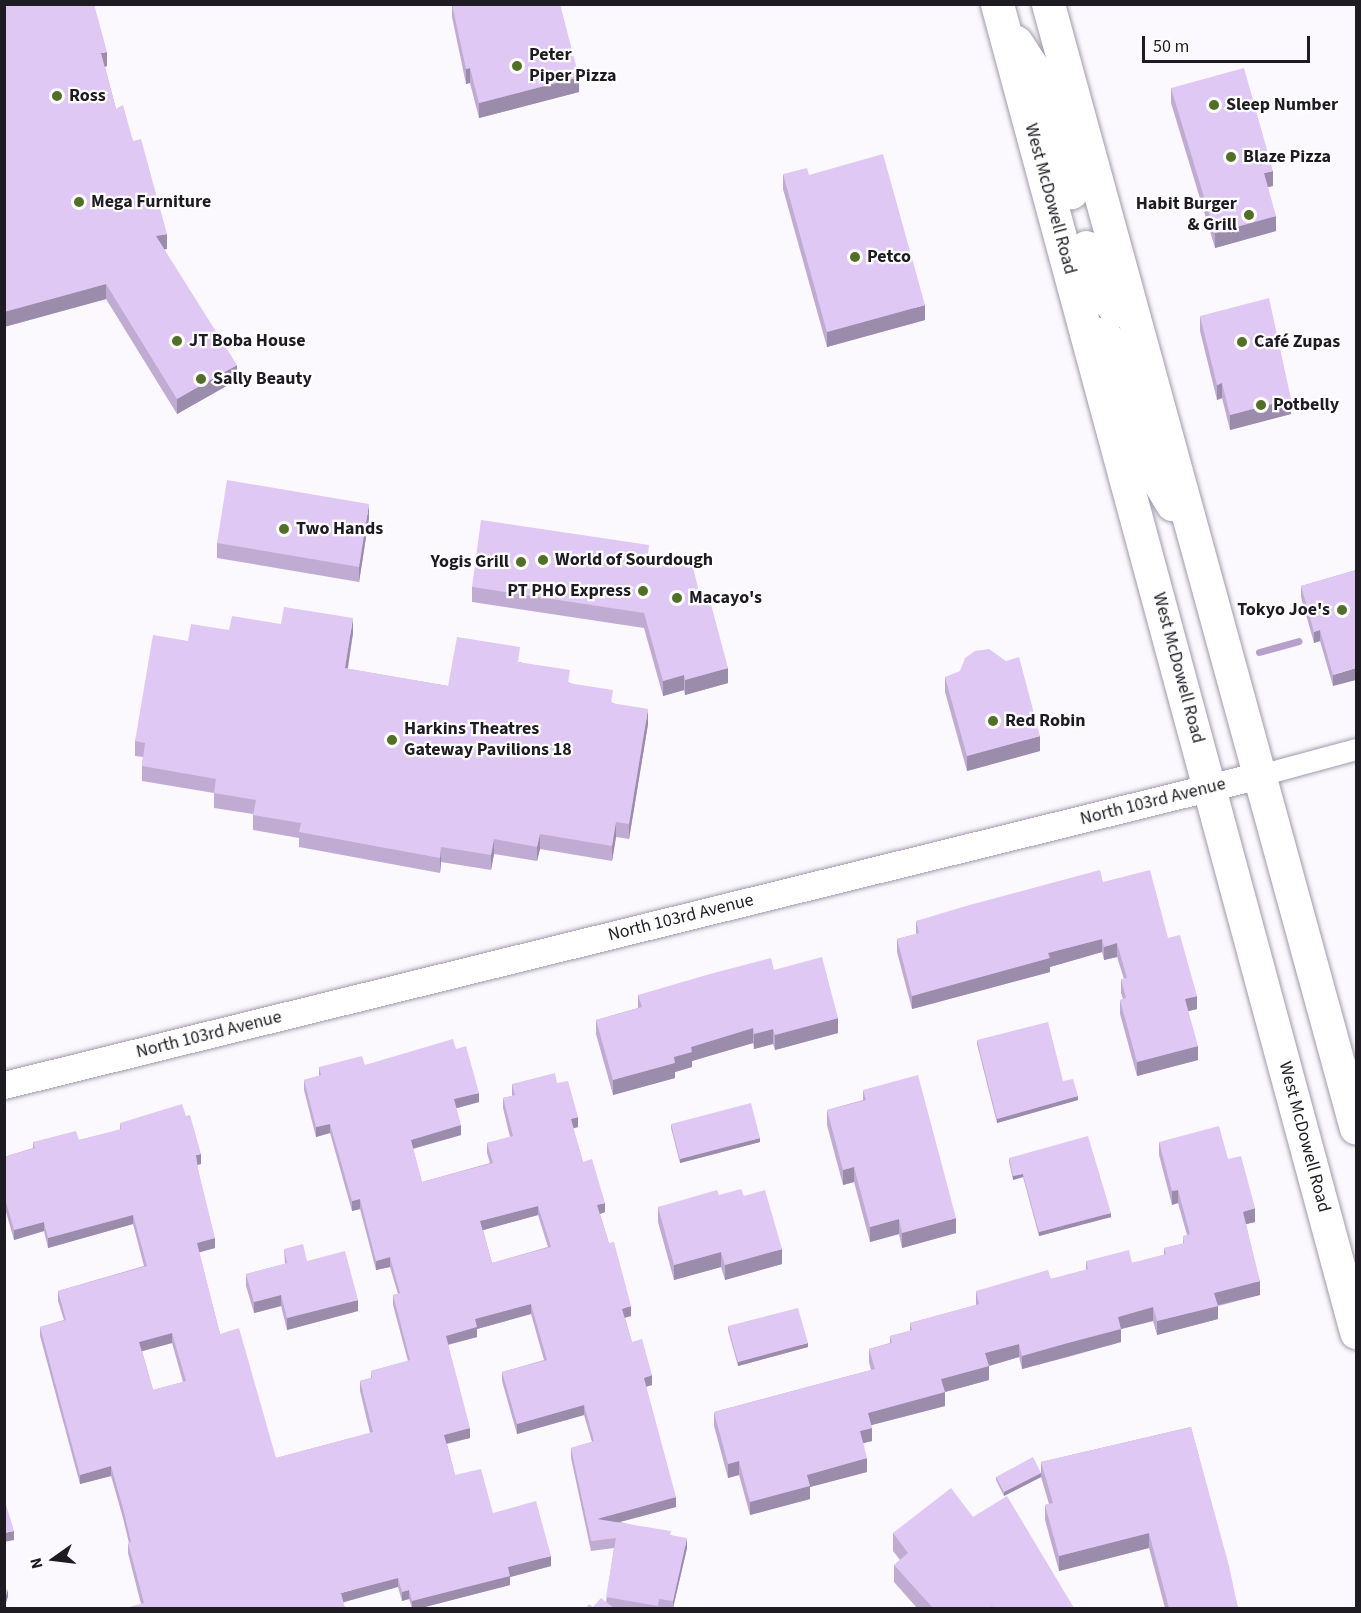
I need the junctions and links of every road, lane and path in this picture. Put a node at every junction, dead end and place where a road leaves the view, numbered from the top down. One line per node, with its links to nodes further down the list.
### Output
1 (1048, 4): 3 (main road)
2 (999, 11): 3 (main road); 4 (main road, West McDowell Road)
3 (1132, 314): 5 (main road)
4 (1087, 332): 5 (main road); 8 (main road, West McDowell Road)
5 (1197, 547): 7 (main road)
6 (1356, 749): 7 (street, North 103rd Avenue)
7 (1260, 775): 8 (street, North 103rd Avenue); 10 (main road)
8 (1211, 788): 9 (street, North 103rd Avenue); 11 (main road, West McDowell Road)
9 (4, 1085)
10 (1356, 1128)
11 (1356, 1332)

